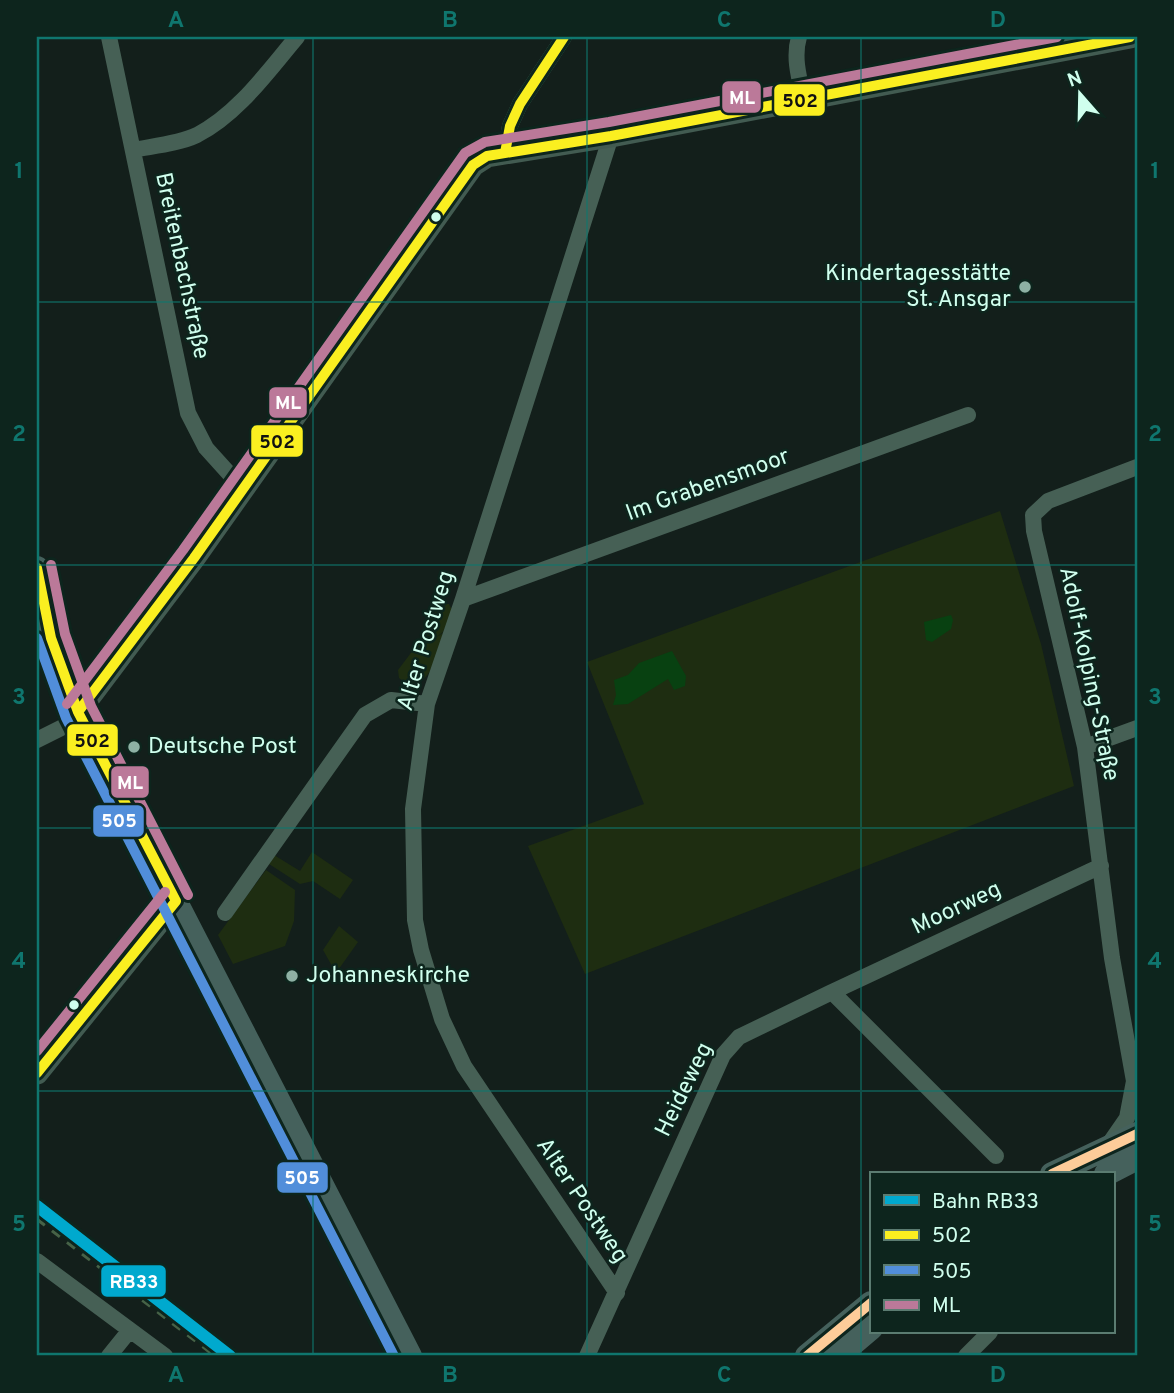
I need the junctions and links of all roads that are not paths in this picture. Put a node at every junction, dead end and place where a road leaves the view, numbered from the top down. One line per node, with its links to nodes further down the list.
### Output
1 (108, 37): 9 (street, Breitenbachstraße)
2 (297, 37): 9 (street)
3 (564, 37): 10 (street)
4 (799, 37): 7 (street)
5 (1130, 37): 6 (street)
6 (1057, 44): 7 (street)
7 (804, 99): 8 (street)
8 (611, 136): 10 (street); 15 (street, Alter Postweg)
9 (134, 150): 13 (street, Breitenbachstraße)
10 (505, 153): 13 (street)
11 (968, 415): 15 (street, Im Grabensmoor)
12 (1137, 467): 20 (street, Adolf-Kolping-Straße)
13 (243, 489): 17 (street)
14 (37, 568): 17 (main road)
15 (463, 599): 16 (street, Alter Postweg)
16 (427, 704): 23 (street); 34 (street, Alter Postweg)
17 (78, 712): 19 (street); 22 (main road)
18 (1137, 728): 20 (street)
19 (37, 740)
20 (1085, 747): 21 (street, Adolf-Kolping-Straße)
21 (1101, 866): 24 (street, Moorweg); 26 (street, Adolf-Kolping-Straße)
22 (176, 901): 25 (street); 41 (main road)
23 (225, 913)
24 (832, 992): 29 (street); 34 (street, Heideweg)
25 (37, 1073)
26 (1136, 1083): 28 (street, Adolf-Kolping-Straße)
27 (1137, 1134): 28 (main road)
28 (1108, 1146): 31 (main road)
29 (996, 1156)
30 (1137, 1158): 32 (main road)
31 (1056, 1172)
32 (1110, 1172)
33 (37, 1261): 37 (street)
34 (617, 1293): 42 (street, Heideweg)
35 (870, 1304): 43 (main road)
36 (870, 1329): 44 (main road)
37 (130, 1330): 39 (street); 40 (street)
38 (988, 1334): 45 (street)
39 (108, 1356)
40 (165, 1356)
41 (410, 1356)
42 (587, 1356)
43 (807, 1356)
44 (838, 1356)
45 (966, 1356)

